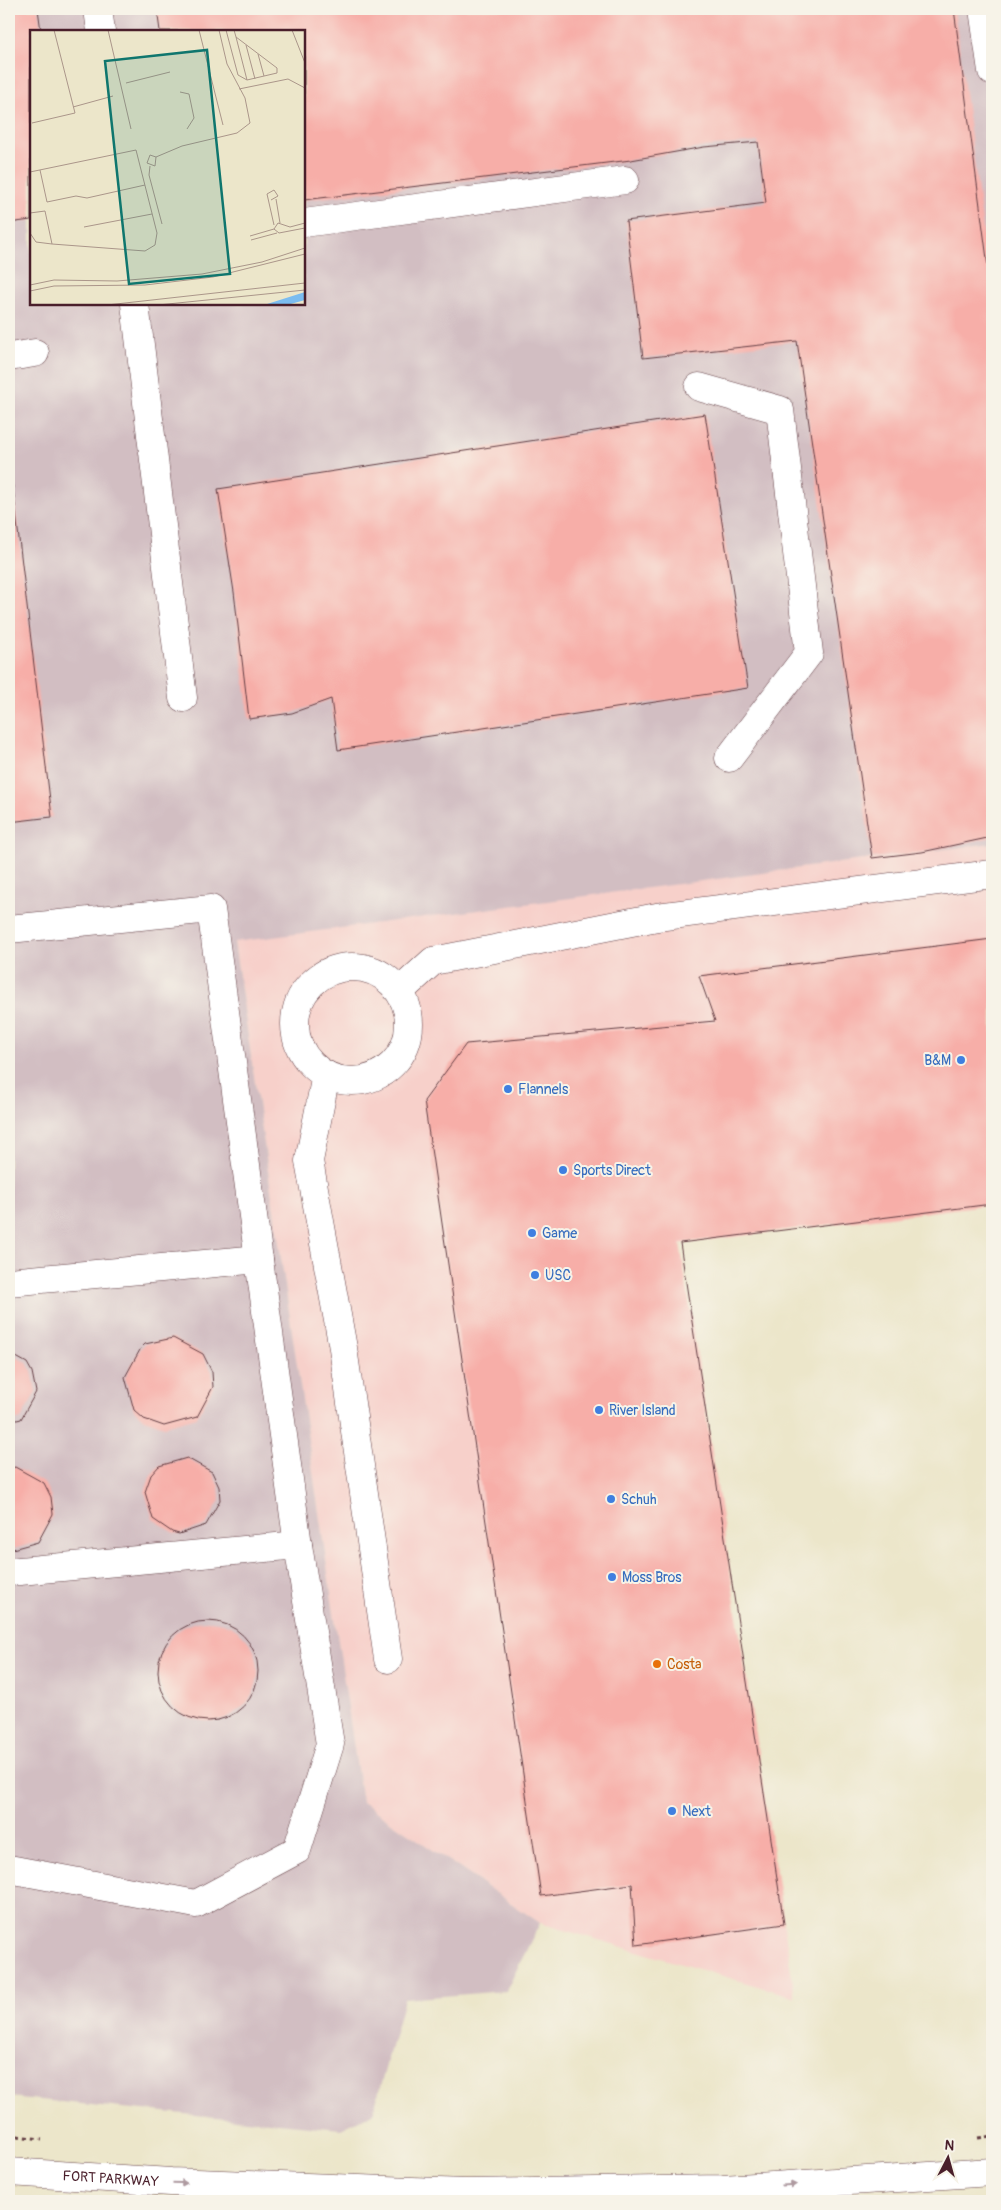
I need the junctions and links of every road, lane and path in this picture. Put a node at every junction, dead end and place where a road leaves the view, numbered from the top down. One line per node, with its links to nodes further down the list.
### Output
1 (98, 9): 3 (main road)
2 (983, 9): 4 (main road)
3 (101, 30)
4 (992, 71)
5 (625, 180): 6 (main road)
6 (305, 223)
7 (135, 305): 9 (main road)
8 (699, 387): 10 (main road)
9 (183, 698)
10 (729, 758)
11 (992, 874): 13 (main road)
12 (9, 929): 15 (main road)
13 (400, 991): 14 (main road); 14 (main road)
14 (326, 1075): 19 (main road)
15 (259, 1259): 16 (main road); 17 (main road)
16 (9, 1282)
17 (298, 1545): 18 (main road); 20 (main road)
18 (9, 1572)
19 (388, 1659)
20 (9, 1869)
21 (9, 2172): 22 (main road, FORT PARKWAY, one-way to 22)
22 (992, 2172)

